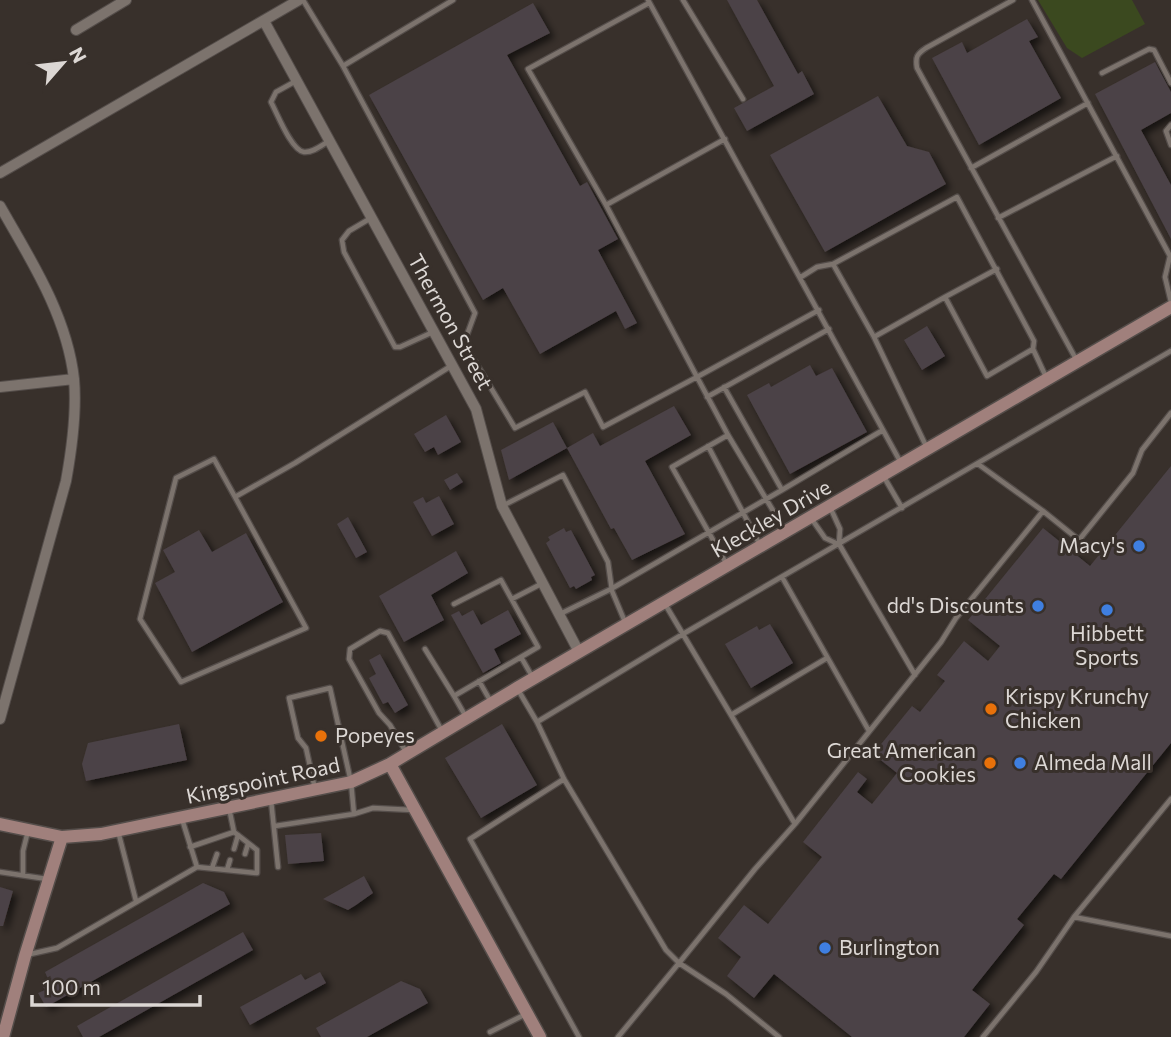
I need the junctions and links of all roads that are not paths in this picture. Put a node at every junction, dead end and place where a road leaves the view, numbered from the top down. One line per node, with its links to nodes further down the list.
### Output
1 (126, 0): 9 (street)
2 (301, 0): 8 (street); 10 (lane)
3 (453, 0): 10 (lane)
4 (683, 0): 14 (lane)
5 (1013, 0): 21 (lane)
6 (1032, 0): 15 (lane)
7 (648, 1): 17 (lane); 23 (lane)
8 (264, 21): 12 (street, Thermon Street); 22 (street)
9 (76, 30)
10 (343, 66): 41 (lane)
11 (1102, 73): 13 (lane)
12 (297, 81): 18 (street, Thermon Street); 18 (lane)
13 (1171, 83)
14 (743, 99)
15 (1088, 103): 20 (lane); 21 (lane)
16 (1171, 125): 19 (lane)
17 (724, 139): 23 (lane); 29 (lane)
18 (329, 141): 25 (street, Thermon Street)
19 (1171, 145)
20 (1117, 156): 26 (lane); 31 (lane)
21 (971, 168): 26 (lane)
22 (0, 173)
23 (606, 205): 41 (lane)
24 (0, 206): 42 (street)
25 (371, 218): 35 (street, Thermon Street); 35 (lane)
26 (998, 218): 39 (lane)
27 (833, 264): 28 (lane); 29 (lane); 36 (lane)
28 (997, 269): 30 (lane); 37 (lane)
29 (801, 277): 33 (lane)
30 (945, 297): 36 (lane); 37 (lane)
31 (1171, 302)
32 (1171, 307): 39 (street, Kleckley Drive)
33 (819, 310): 34 (lane); 41 (lane)
34 (829, 329): 45 (lane); 48 (lane)
35 (433, 332): 40 (street, Thermon Street)
36 (874, 337): 51 (lane)
37 (1032, 349): 43 (lane)
38 (1171, 351): 52 (lane)
39 (1078, 362): 43 (street, Kleckley Drive)
40 (452, 366): 56 (lane); 58 (street, Thermon Street)
41 (697, 377): 46 (lane)
42 (74, 379): 44 (street); 90 (street)
43 (1048, 379): 51 (street, Kleckley Drive)
44 (0, 387)
45 (724, 387): 46 (lane); 55 (lane)
46 (707, 397): 49 (lane)
47 (1171, 413): 61 (lane)
48 (883, 430): 53 (lane); 55 (lane)
49 (728, 435): 50 (lane); 57 (lane)
50 (708, 446): 62 (lane); 64 (lane)
51 (928, 450): 53 (street, Kleckley Drive)
52 (978, 464): 60 (lane); 61 (lane)
53 (902, 465): 54 (street, Kleckley Drive)
54 (883, 476): 59 (street, Kleckley Drive); 60 (lane)
55 (782, 490): 57 (lane)
56 (235, 497): 56 (lane)
57 (766, 500): 62 (lane); 65 (lane)
58 (502, 506): 70 (street, Thermon Street); 71 (lane)
59 (830, 507): 63 (street, Kleckley Drive); 66 (lane)
60 (902, 508): 66 (lane)
61 (1043, 511): 82 (lane)
62 (743, 512): 64 (lane); 67 (lane)
63 (811, 518): 65 (street, Kleckley Drive); 66 (lane)
64 (708, 532): 68 (lane); 71 (lane)
65 (786, 533): 67 (street, Kleckley Drive)
66 (839, 544): 69 (lane); 82 (lane)
67 (762, 547): 68 (street, Kleckley Drive)
68 (728, 566): 74 (street, Kleckley Drive)
69 (782, 577): 77 (lane); 81 (lane)
70 (542, 584): 72 (lane); 75 (street, Thermon Street)
71 (611, 589): 75 (lane); 76 (lane)
72 (512, 599): 73 (lane); 80 (lane)
73 (454, 604)
74 (665, 604): 76 (street, Kleckley Drive); 77 (lane)
75 (558, 615): 79 (street, Thermon Street)
76 (627, 626): 79 (street, Kleckley Drive)
77 (683, 634): 88 (lane); 91 (lane)
78 (425, 649): 86 (lane)
79 (579, 652): 83 (street, Kleckley Drive)
80 (521, 657): 83 (lane); 84 (lane)
81 (827, 658): 88 (lane); 93 (lane)
82 (915, 675): 93 (lane)
83 (533, 678): 85 (street, Kleckley Drive)
84 (479, 681): 86 (lane); 87 (lane)
85 (517, 688): 87 (street, Kleckley Drive); 91 (lane)
86 (454, 696): 89 (lane)
87 (491, 703): 89 (street, Kleckley Drive)
88 (731, 715): 108 (lane)
89 (466, 718): 92 (street, Kleckley Drive)
90 (0, 719)
91 (537, 722): 96 (lane)
92 (442, 732): 94 (street, Kleckley Drive); 94 (lane)
93 (869, 732): 108 (lane)
94 (407, 754): 95 (street, Kleckley Drive)
95 (390, 764): 97 (street, Kingspoint Road); 102 (street)
96 (564, 779): 135 (lane); 141 (lane)
97 (351, 782): 98 (street, Kingspoint Road); 98 (lane); 105 (lane)
98 (315, 790): 99 (street, Kingspoint Road)
99 (271, 799): 101 (street, Kingspoint Road); 109 (lane)
100 (1171, 799): 103 (lane)
101 (228, 807): 106 (street, Kingspoint Road); 112 (lane)
102 (414, 810): 105 (lane); 136 (street)
103 (1161, 812): 104 (lane); 132 (lane)
104 (1171, 813)
105 (354, 814): 109 (lane)
106 (181, 818): 111 (street, Kingspoint Road); 117 (lane)
107 (0, 824): 110 (street, Kingspoint Road)
108 (795, 824): 135 (lane)
109 (275, 826): 124 (lane)
110 (29, 830): 114 (street, Kingspoint Road); 129 (lane)
111 (118, 831): 114 (street, Kingspoint Road); 131 (lane)
112 (236, 834): 113 (lane); 116 (lane); 118 (lane)
113 (224, 835): 115 (lane); 117 (lane)
114 (62, 837): 130 (street)
115 (221, 844)
116 (248, 844): 120 (lane); 127 (lane)
117 (190, 847): 123 (lane)
118 (234, 849)
119 (218, 854): 125 (lane)
120 (245, 854)
121 (230, 860): 126 (lane)
122 (242, 864): 127 (lane)
123 (197, 867): 125 (lane); 131 (lane)
124 (278, 867)
125 (212, 869): 126 (lane)
126 (227, 870): 127 (lane)
127 (239, 871)
128 (0, 872): 129 (lane)
129 (23, 875): 130 (lane)
130 (49, 879): 134 (street)
131 (136, 901): 134 (lane)
132 (1074, 917): 133 (lane); 144 (lane)
133 (1171, 936)
134 (25, 956): 137 (street)
135 (679, 963): 142 (lane); 143 (lane)
136 (527, 1013): 138 (lane); 140 (street)
137 (4, 1017): 139 (street)
138 (491, 1032)
139 (3, 1037)
140 (540, 1037)
141 (579, 1037)
142 (618, 1037)
143 (779, 1037)
144 (983, 1037)

